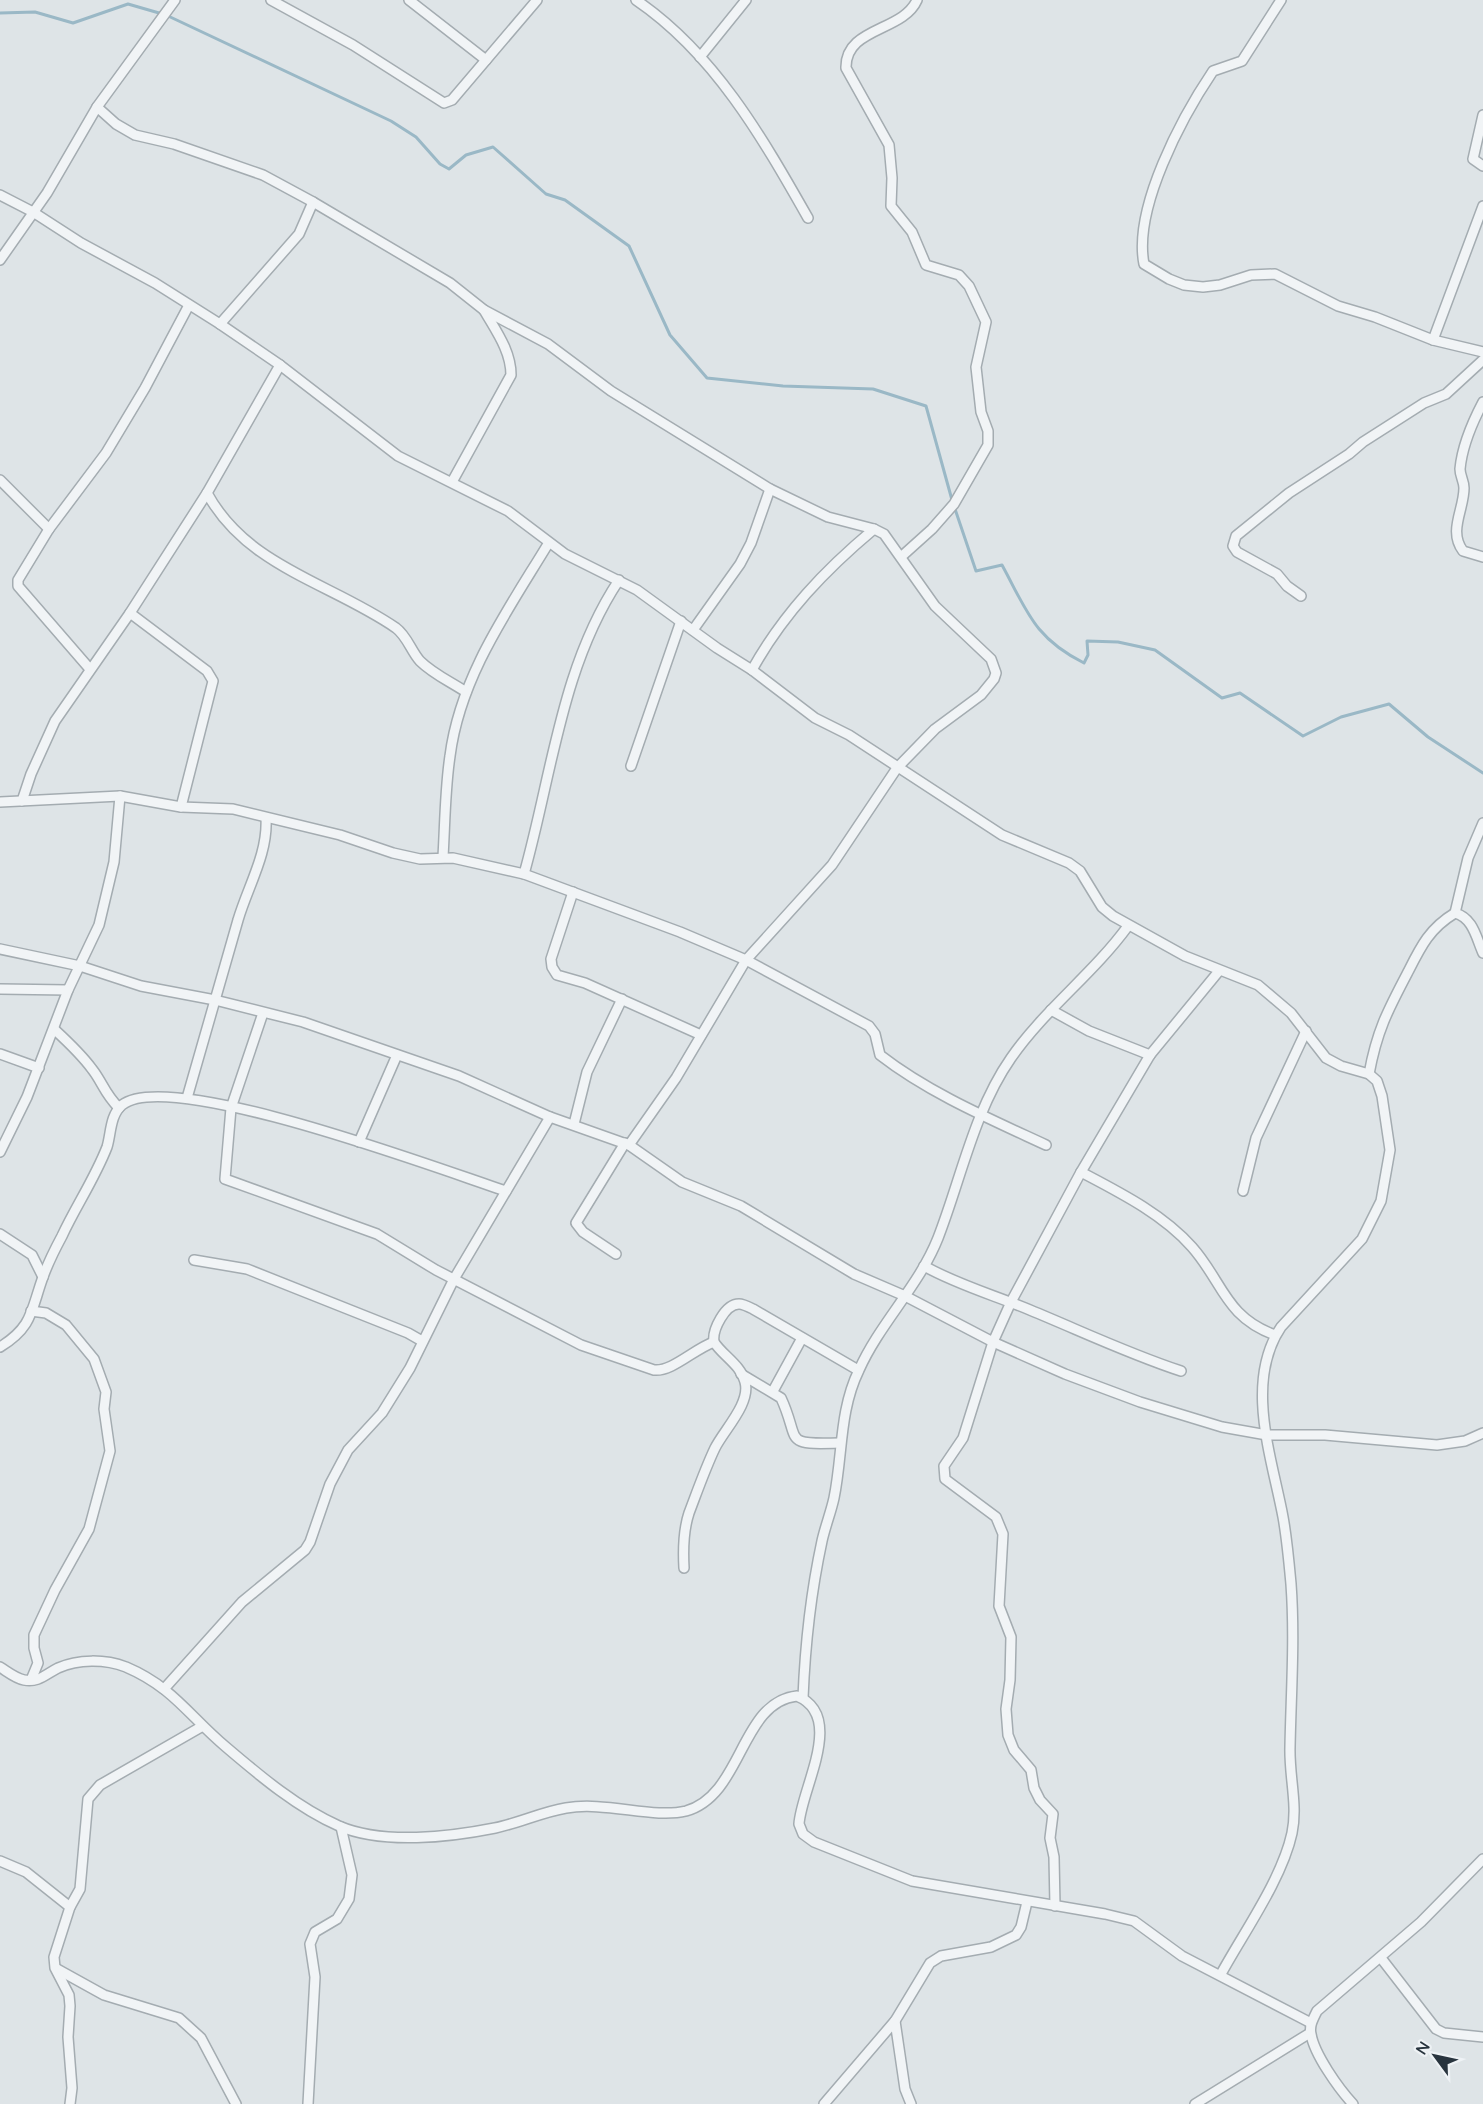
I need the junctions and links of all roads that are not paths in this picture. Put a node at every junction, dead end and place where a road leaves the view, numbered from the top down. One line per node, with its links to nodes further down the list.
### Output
1 (175, 0): 11 (street)
2 (271, 0): 10 (street)
3 (409, 0): 10 (street)
4 (537, 0): 10 (street)
5 (636, 0): 9 (street)
6 (746, 0): 9 (street)
7 (917, 0): 35 (street)
8 (1281, 0): 23 (street)
9 (700, 57): 18 (street)
10 (486, 60)
11 (97, 107): 15 (street); 17 (street)
12 (1483, 115): 13 (street)
13 (1483, 166)
14 (0, 195): 17 (street)
15 (313, 202): 21 (street); 22 (street)
16 (1483, 206): 23 (street)
17 (33, 212): 19 (street); 20 (street)
18 (808, 218)
19 (0, 260)
20 (189, 305): 22 (street); 32 (street)
21 (484, 310): 29 (street); 30 (street)
22 (220, 324): 26 (street)
23 (1432, 340): 24 (street)
24 (1483, 352)
25 (1483, 360): 38 (street)
26 (280, 364): 29 (street); 31 (street)
27 (1483, 402): 36 (street)
28 (0, 480): 32 (street)
29 (452, 482): 34 (street)
30 (770, 489): 33 (street); 41 (street)
31 (207, 493): 39 (street); 44 (street)
32 (49, 529): 42 (street)
33 (874, 529): 35 (street); 43 (street)
34 (548, 544): 37 (street); 44 (street)
35 (902, 556): 46 (street)
36 (1483, 557)
37 (619, 580): 40 (street); 54 (street)
38 (1301, 596)
39 (130, 613): 42 (street); 50 (street)
40 (681, 621): 41 (street); 45 (street)
41 (693, 630): 43 (street)
42 (89, 668): 48 (street)
43 (752, 670): 46 (street)
44 (466, 692): 53 (street)
45 (631, 766)
46 (897, 768): 57 (street); 60 (street)
47 (120, 796): 48 (street); 50 (street); 61 (street)
48 (22, 801): 49 (street)
49 (0, 802)
50 (181, 807): 51 (street)
51 (266, 818): 53 (street); 66 (street)
52 (1483, 823): 56 (street)
53 (443, 857): 54 (street)
54 (524, 874): 55 (street)
55 (573, 892): 60 (street); 65 (street)
56 (1455, 914): 59 (street); 76 (street)
57 (1128, 926): 62 (street); 67 (street)
58 (0, 949): 61 (street)
59 (1483, 953)
60 (746, 960): 71 (street); 80 (street)
61 (80, 966): 64 (street); 66 (street)
62 (1219, 971): 70 (street); 74 (street)
63 (0, 989): 64 (street)
64 (68, 990): 69 (street)
65 (622, 999): 71 (street); 82 (street)
66 (215, 1000): 68 (street); 77 (street)
67 (1051, 1011): 74 (street); 80 (street)
68 (263, 1013): 73 (street); 79 (street)
69 (55, 1030): 75 (street); 78 (street)
70 (1306, 1031): 76 (street); 89 (street)
71 (701, 1035): 84 (street)
72 (0, 1054): 75 (street)
73 (397, 1055): 81 (street); 83 (street)
74 (1150, 1055): 87 (street)
75 (39, 1068): 86 (street)
76 (1369, 1074): 99 (street)
77 (187, 1098): 78 (street); 79 (street)
78 (119, 1108): 94 (street)
79 (231, 1108): 83 (street); 95 (street)
80 (982, 1115): 85 (street); 93 (street)
81 (550, 1117): 82 (street); 88 (street)
82 (574, 1124): 84 (street)
83 (359, 1142): 88 (street)
84 (627, 1144): 91 (street); 96 (street)
85 (1046, 1145)
86 (0, 1152)
87 (1081, 1172): 97 (street); 99 (street)
88 (506, 1191): 95 (street)
89 (1244, 1191)
90 (0, 1234): 94 (street)
91 (616, 1254)
92 (194, 1260): 101 (street)
93 (924, 1266): 96 (street); 97 (street)
94 (43, 1276): 98 (street)
95 (454, 1279): 101 (street); 102 (street)
96 (905, 1296): 103 (street); 105 (street)
97 (1011, 1302): 103 (street); 106 (street)
98 (32, 1311): 104 (street); 114 (street)
99 (1275, 1335): 110 (street)
100 (802, 1338): 102 (street); 105 (street); 108 (street)
101 (422, 1341): 115 (street)
102 (714, 1342): 107 (street)
103 (993, 1342): 110 (street); 122 (street)
104 (0, 1347)
105 (858, 1370): 111 (street)
106 (1181, 1371)
107 (741, 1374): 108 (street); 112 (street)
108 (773, 1391): 111 (street)
109 (1483, 1433): 110 (street)
110 (1267, 1435): 126 (street)
111 (839, 1443): 116 (street)
112 (684, 1568)
113 (0, 1667): 114 (street)
114 (31, 1680): 115 (street)
115 (164, 1689): 117 (street)
116 (803, 1698): 118 (street); 121 (street)
117 (201, 1726): 118 (street); 123 (street)
118 (341, 1827): 132 (street)
119 (1483, 1859): 124 (street)
120 (0, 1861): 123 (street)
121 (1027, 1902): 122 (street); 127 (street)
122 (1055, 1906): 126 (street)
123 (70, 1907): 125 (street)
124 (1382, 1958): 128 (street); 129 (street)
125 (55, 1968): 130 (street); 131 (street)
126 (1221, 1974): 128 (street)
127 (895, 2021): 133 (street); 134 (street)
128 (1311, 2028): 135 (street); 136 (street)
129 (1483, 2037)
130 (69, 2104)
131 (236, 2104)
132 (308, 2104)
133 (824, 2104)
134 (911, 2104)
135 (1195, 2104)
136 (1353, 2104)

